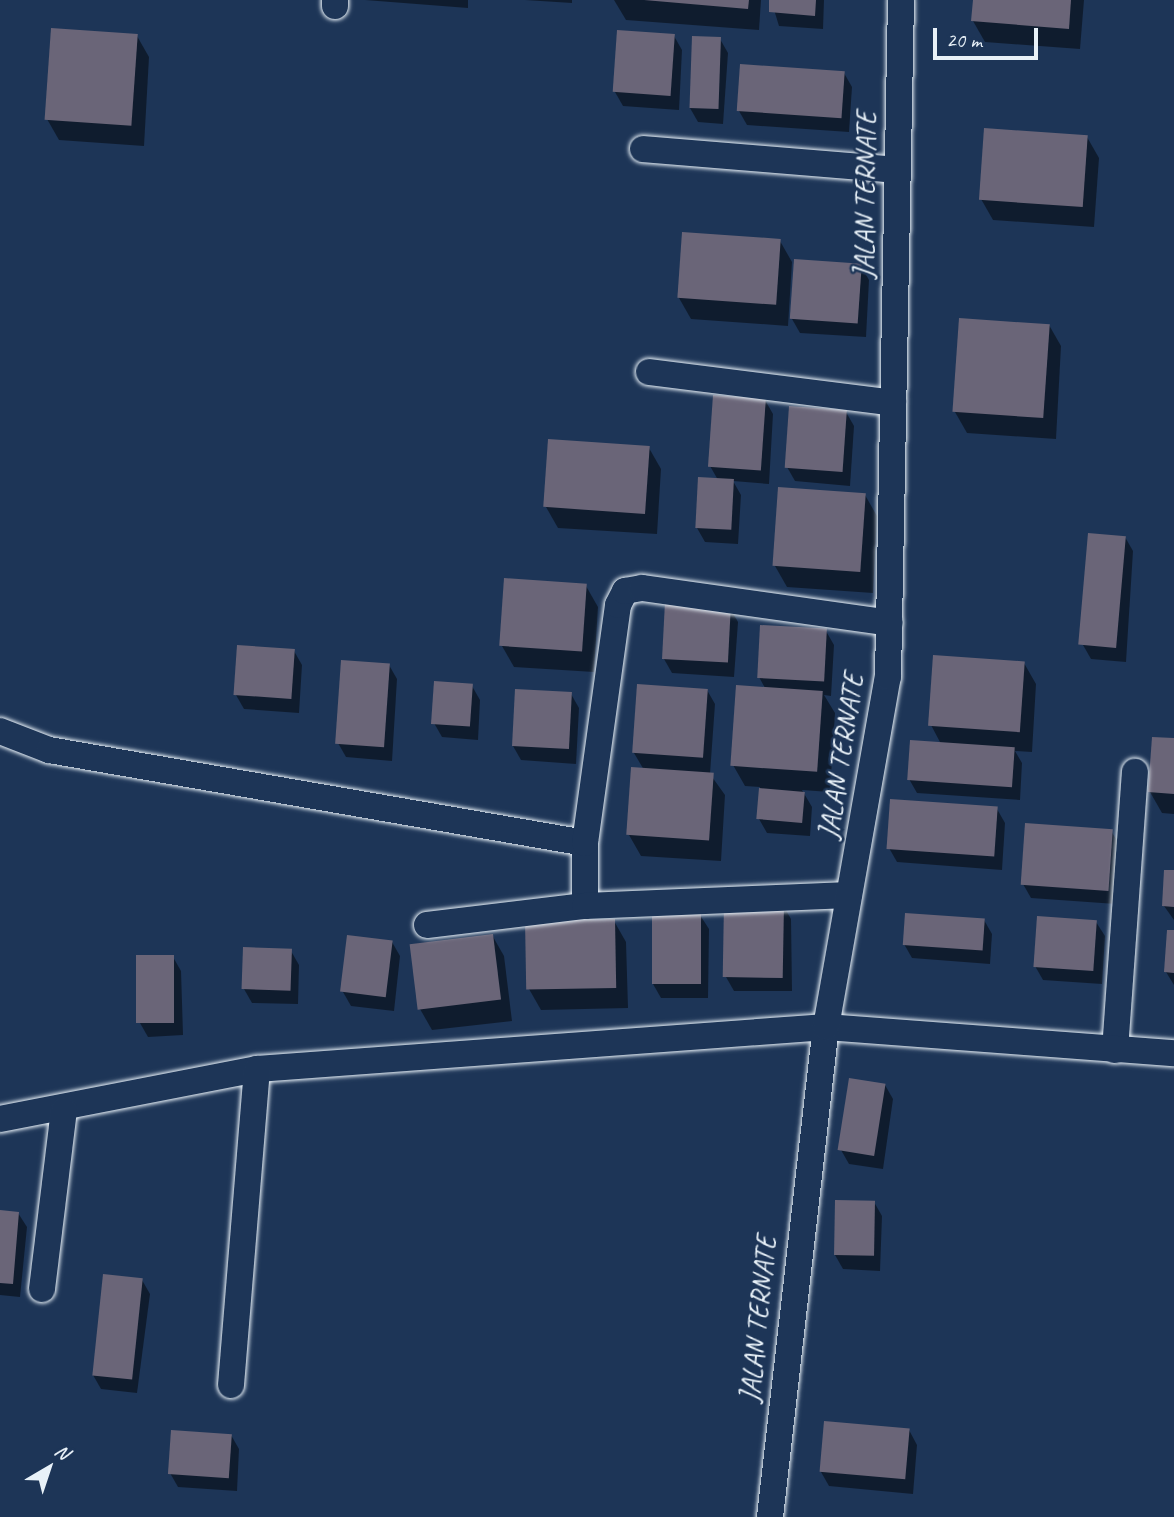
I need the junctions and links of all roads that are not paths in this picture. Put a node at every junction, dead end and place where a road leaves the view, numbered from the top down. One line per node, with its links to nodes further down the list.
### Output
1 (901, 0): 3 (street, JALAN TERNATE)
2 (643, 149): 3 (street)
3 (897, 170): 5 (street, JALAN TERNATE)
4 (649, 372): 5 (street)
5 (893, 403): 6 (street, JALAN TERNATE)
6 (890, 623): 9 (street); 10 (street, JALAN TERNATE)
7 (0, 731): 9 (street)
8 (1135, 772): 14 (street)
9 (585, 843): 11 (street)
10 (849, 895): 11 (street); 13 (street, JALAN TERNATE)
11 (585, 906): 12 (street)
12 (427, 925)
13 (826, 1027): 14 (street); 16 (street); 21 (street, JALAN TERNATE)
14 (1115, 1050): 15 (street)
15 (1174, 1053)
16 (257, 1069): 17 (street); 20 (street)
17 (64, 1110): 18 (street); 19 (street)
18 (0, 1119)
19 (42, 1289)
20 (231, 1385)
21 (771, 1517)

